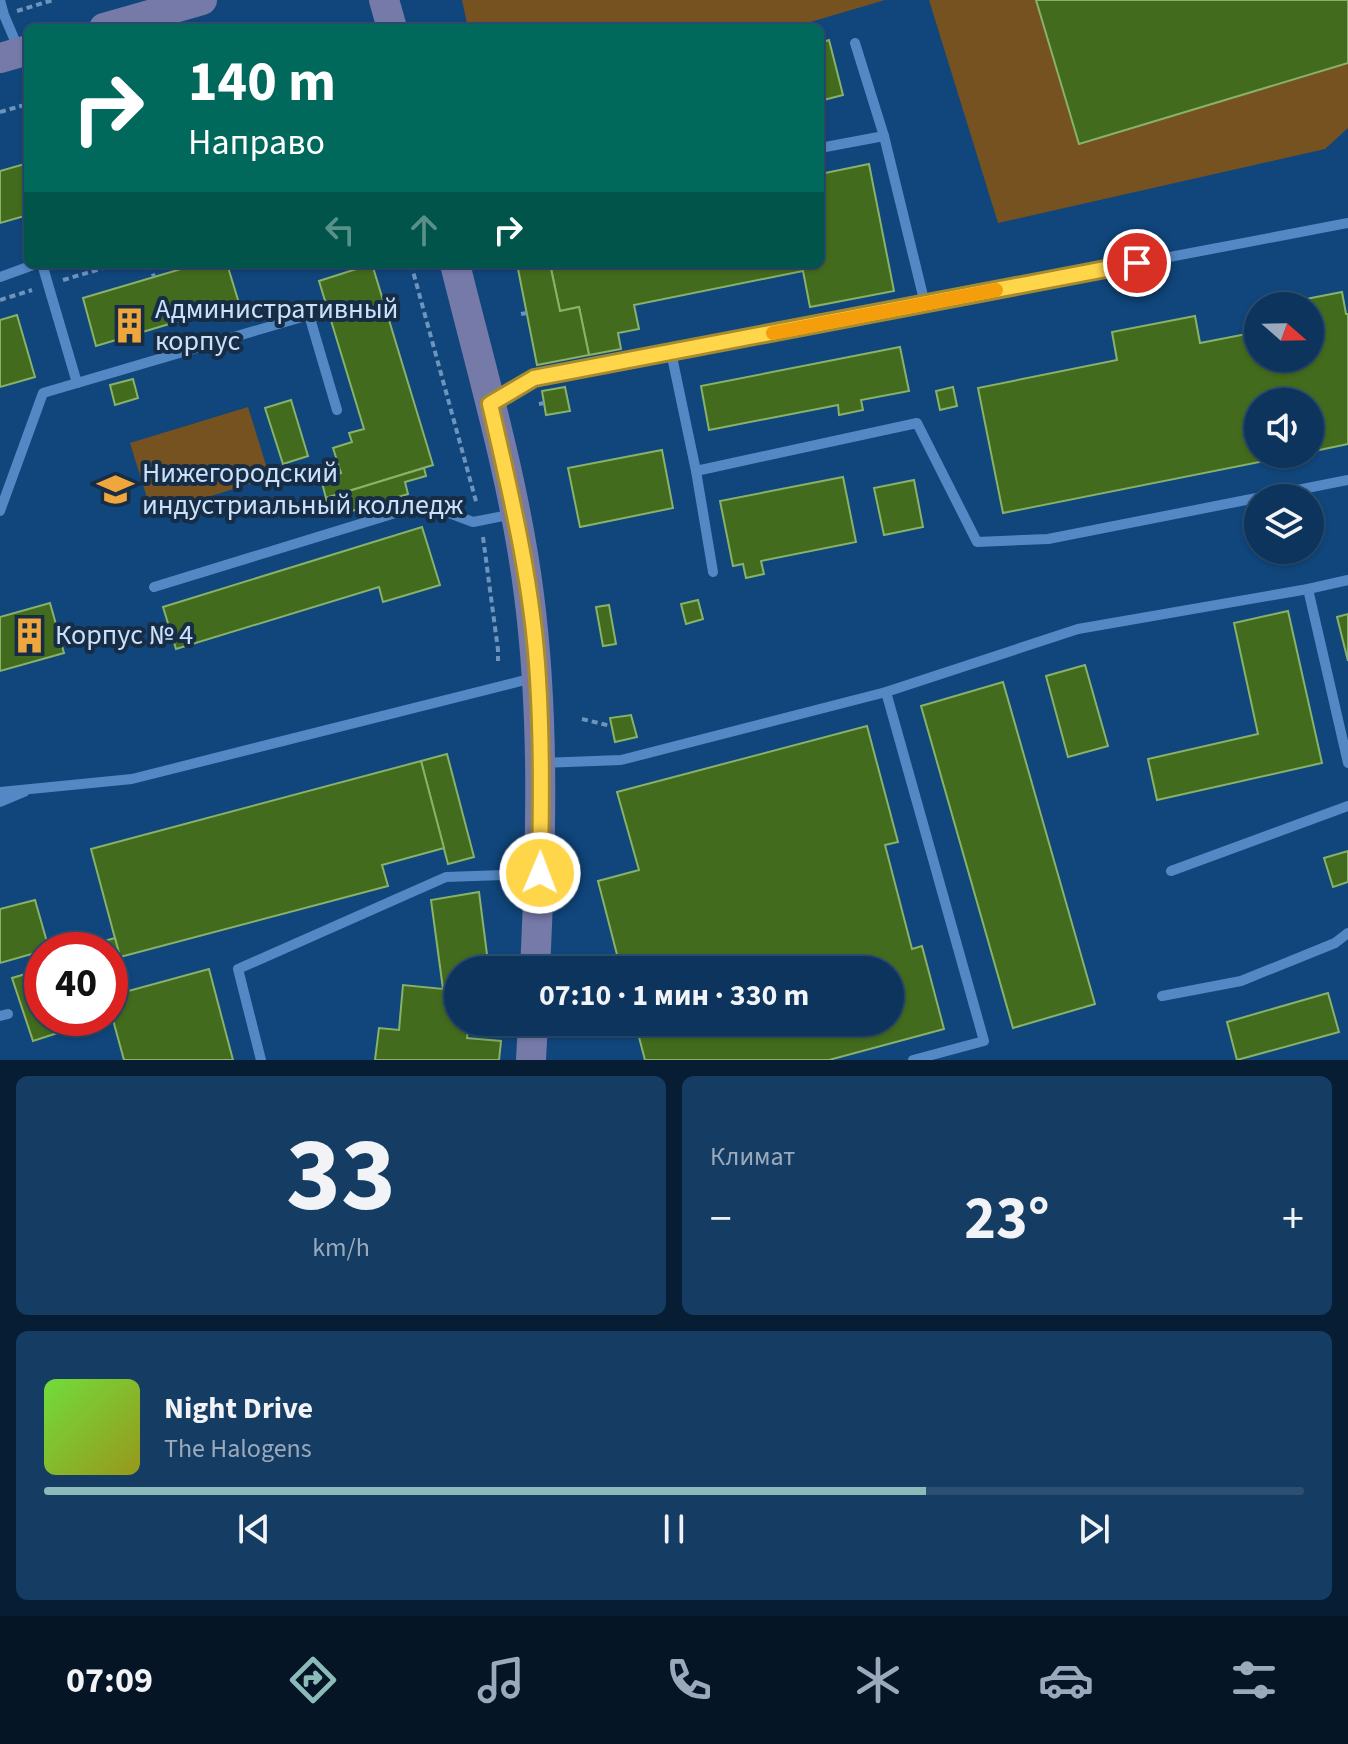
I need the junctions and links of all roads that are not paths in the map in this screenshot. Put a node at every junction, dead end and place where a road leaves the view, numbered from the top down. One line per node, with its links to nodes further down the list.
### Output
1 (0, 0): 7 (lane)
2 (202, 0): 4 (street)
3 (384, 0): 5 (street)
4 (118, 24)
5 (391, 24)
6 (855, 43): 8 (lane)
7 (16, 53)
8 (884, 136): 9 (lane); 15 (lane)
9 (824, 147)
10 (1348, 223): 15 (lane)
11 (27, 268): 14 (lane)
12 (40, 268): 17 (lane)
13 (456, 268): 18 (street)
14 (0, 277)
15 (925, 304): 16 (lane)
16 (671, 352): 18 (lane); 20 (lane)
17 (77, 383): 19 (lane); 22 (lane)
18 (490, 404): 23 (street)
19 (337, 410)
20 (696, 471): 21 (lane); 24 (lane)
21 (1348, 480)
22 (0, 511)
23 (515, 514): 26 (lane); 28 (street)
24 (713, 572)
25 (1348, 580): 27 (lane)
26 (154, 587)
27 (1308, 589): 29 (lane); 31 (lane)
28 (538, 677): 30 (street); 32 (lane)
29 (886, 692): 30 (lane); 44 (lane)
30 (541, 763): 37 (street)
31 (1348, 763)
32 (34, 789): 33 (lane); 34 (lane)
33 (0, 792)
34 (0, 802)
35 (1348, 806): 36 (lane)
36 (1171, 871)
37 (540, 873): 39 (street); 42 (lane)
38 (1348, 933): 40 (lane)
39 (536, 956)
40 (1162, 996)
41 (532, 1036): 43 (street)
42 (261, 1060)
43 (531, 1060)
44 (913, 1060)

